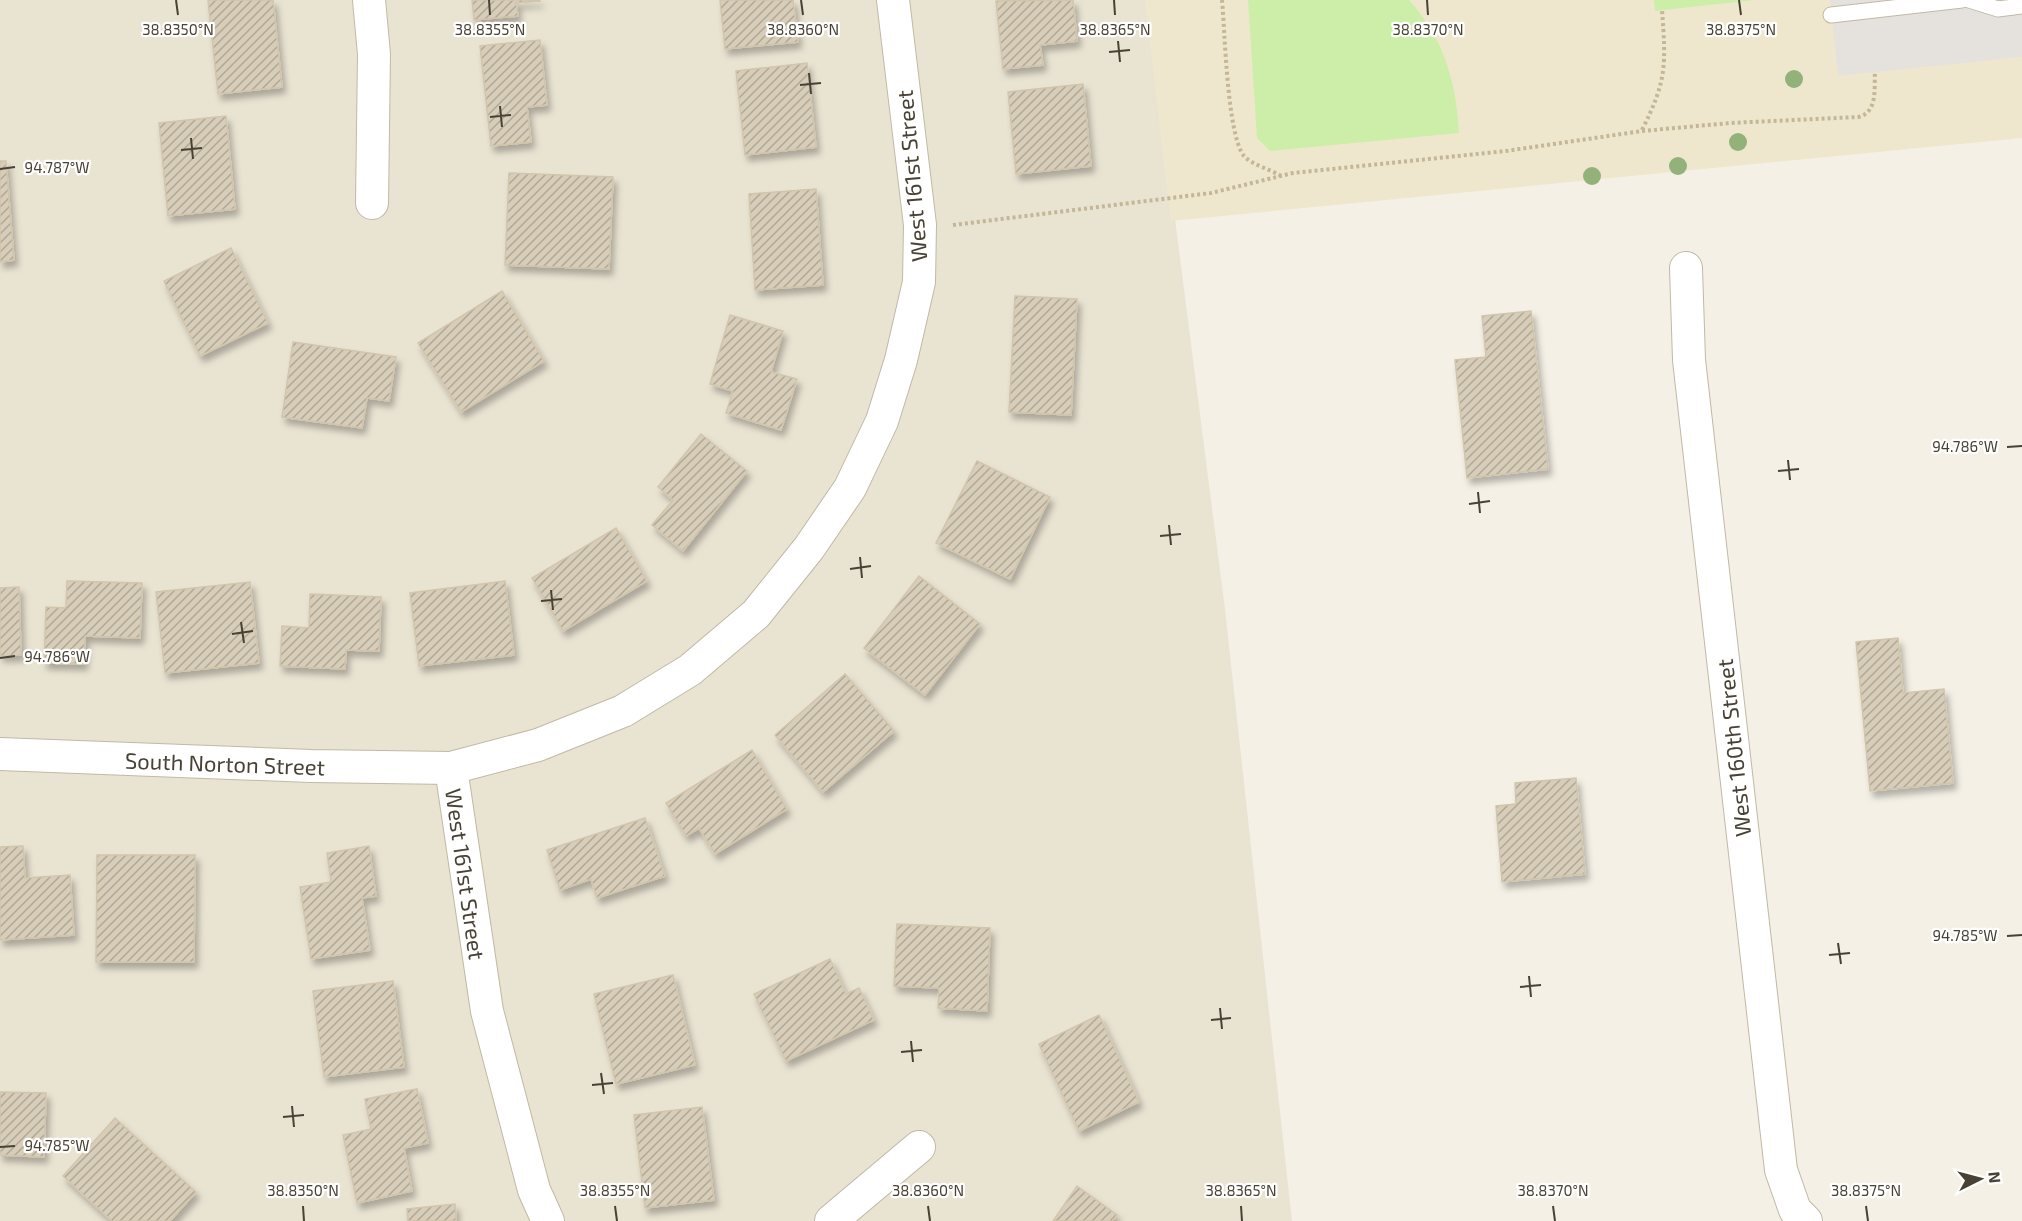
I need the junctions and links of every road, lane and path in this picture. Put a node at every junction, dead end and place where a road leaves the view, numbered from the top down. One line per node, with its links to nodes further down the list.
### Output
1 (369, 0): 12 (street)
2 (893, 0): 16 (street, West 161st Street)
3 (1222, 0): 11 (path)
4 (1962, 0): 8 (lane)
5 (1970, 0): 6 (lane)
6 (2022, 6)
7 (1662, 10): 10 (path)
8 (1831, 15)
9 (1875, 72): 10 (path)
10 (1642, 131): 11 (path)
11 (1281, 176): 13 (path)
12 (372, 203)
13 (944, 226)
14 (1686, 268): 20 (street, West 160th Street)
15 (0, 754): 16 (street, South Norton Street)
16 (451, 768): 18 (street, West 161st Street)
17 (919, 1147): 19 (street)
18 (548, 1221)
19 (831, 1221)
20 (1806, 1221)

